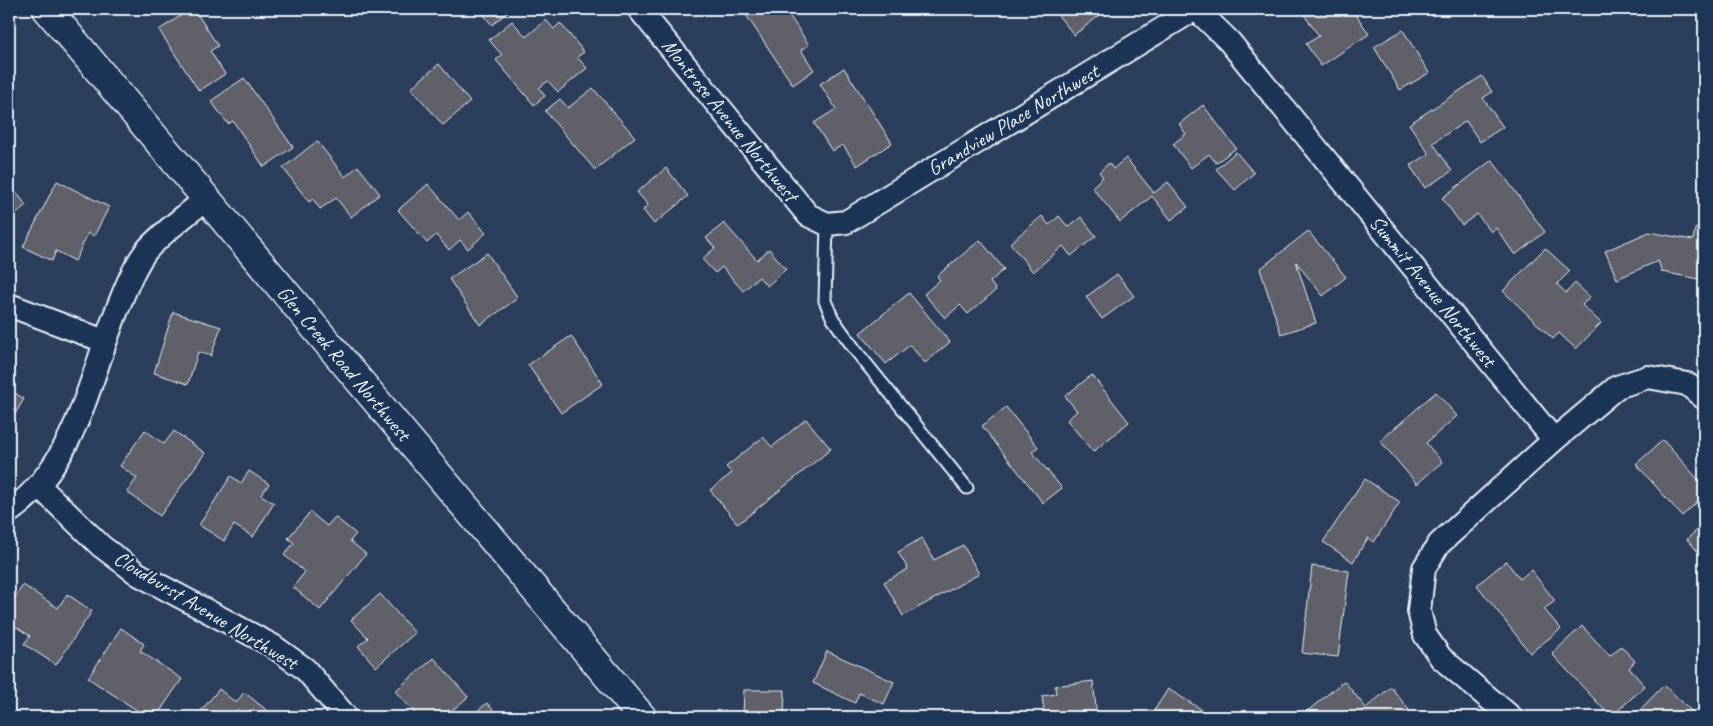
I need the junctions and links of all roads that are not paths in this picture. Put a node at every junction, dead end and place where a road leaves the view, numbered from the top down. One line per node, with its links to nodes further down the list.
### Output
1 (47, 9): 4 (main road, Glen Creek Road Northwest)
2 (639, 9): 5 (street, Montrose Avenue Northwest)
3 (1196, 9): 5 (street, Grandview Place Northwest); 9 (street, Summit Avenue Northwest)
4 (206, 199): 7 (street); 14 (main road, Glen Creek Road Northwest)
5 (828, 224): 11 (lane)
6 (9, 305): 7 (street)
7 (104, 341): 10 (street)
8 (1704, 398): 9 (street)
9 (1554, 440): 15 (street)
10 (39, 486): 12 (street); 13 (street, Cloudburst Avenue Northwest)
11 (967, 488)
12 (9, 512)
13 (343, 716)
14 (642, 717)
15 (1511, 717)

